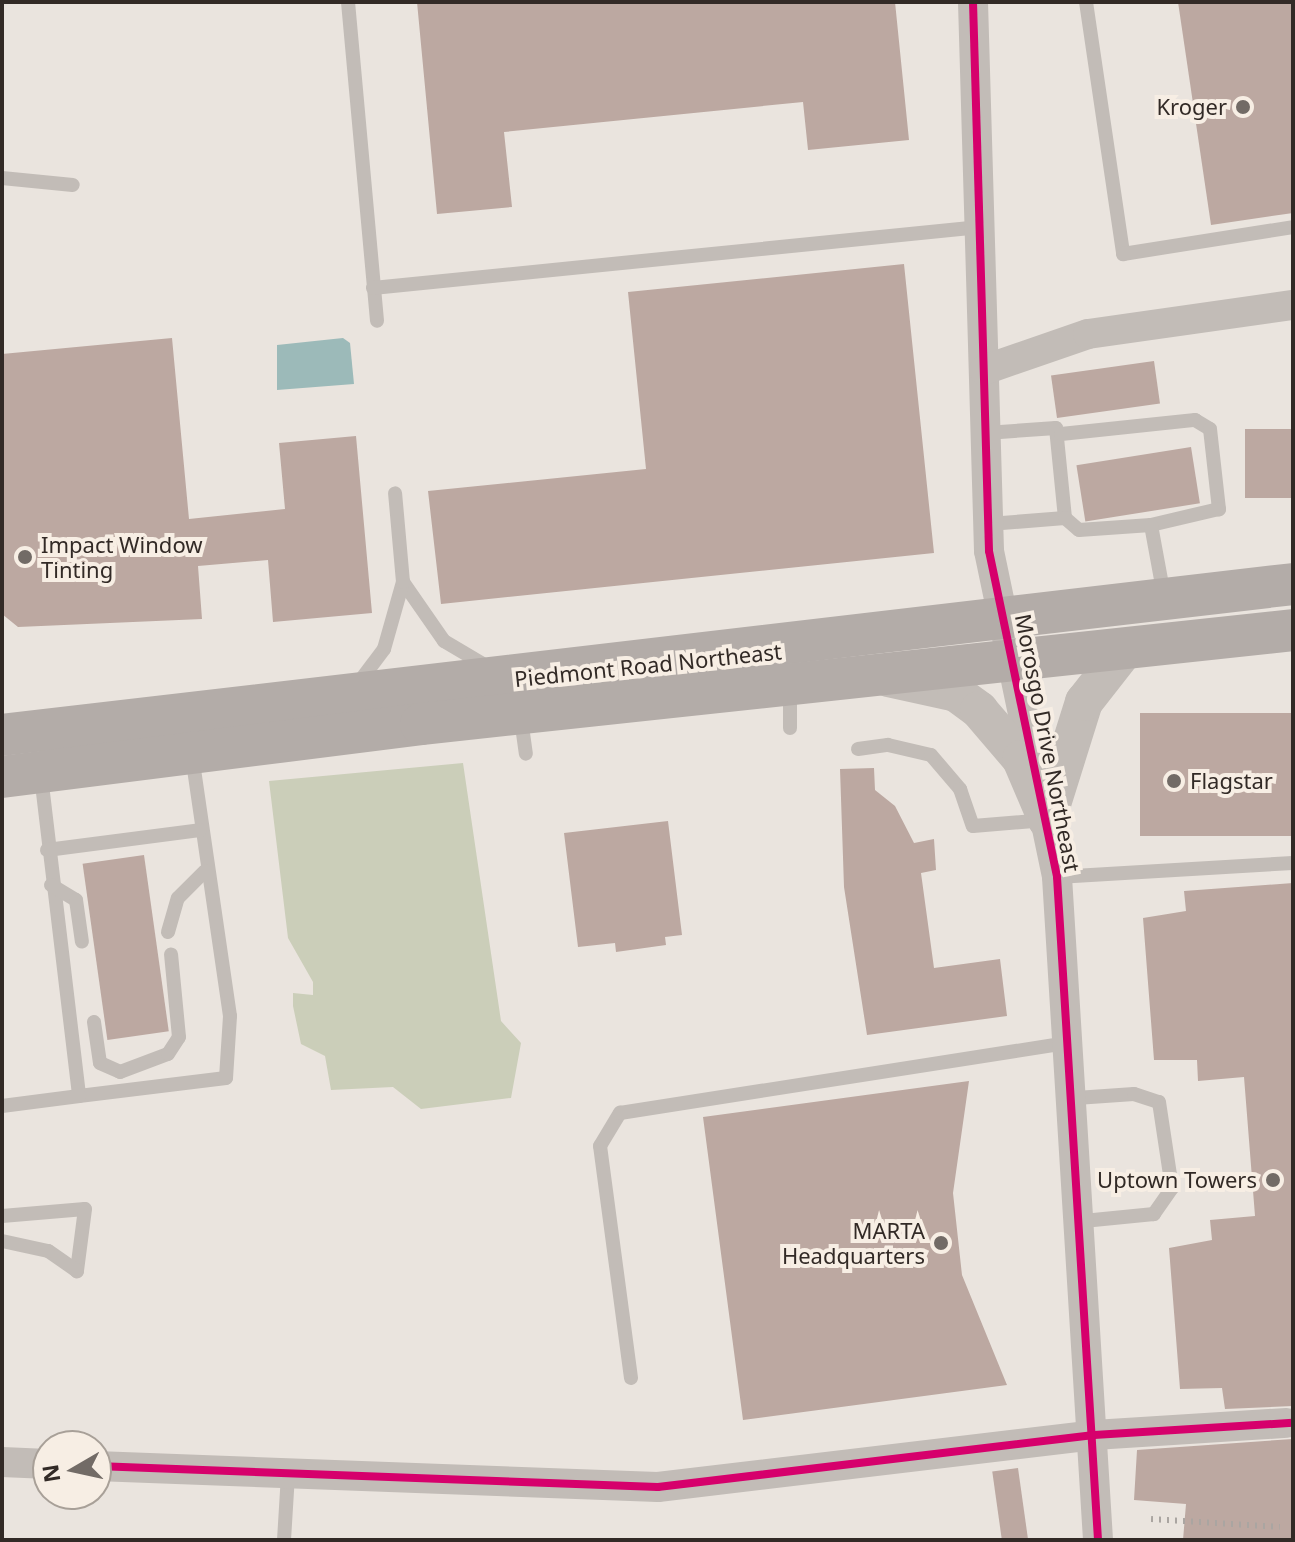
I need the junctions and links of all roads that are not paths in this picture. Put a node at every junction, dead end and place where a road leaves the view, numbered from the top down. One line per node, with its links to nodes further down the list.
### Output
1 (348, 2): 8 (lane)
2 (973, 2): 6 (street, Morosgo Drive Northeast)
3 (1086, 2): 7 (lane)
4 (2, 178): 5 (lane)
5 (73, 185)
6 (980, 227): 8 (lane); 11 (street, Morosgo Drive Northeast)
7 (1293, 227)
8 (373, 288): 10 (lane)
9 (1293, 305): 11 (street)
10 (377, 321)
11 (984, 370): 12 (street, Morosgo Drive Northeast)
12 (986, 433): 13 (lane); 16 (street, Morosgo Drive Northeast)
13 (1061, 434): 15 (lane); 17 (lane)
14 (395, 493): 18 (lane)
15 (1065, 518): 16 (lane); 17 (lane)
16 (989, 524): 21 (street, Morosgo Drive Northeast)
17 (1151, 525): 20 (lane)
18 (403, 582): 27 (lane); 28 (lane)
19 (1293, 584): 20 (main road, Piedmont Road Northeast)
20 (1165, 601): 21 (main road, Piedmont Road Northeast)
21 (1006, 621): 24 (street, Morosgo Drive Northeast); 28 (main road, Piedmont Road Northeast)
22 (1293, 630): 23 (main road, Piedmont Road Northeast)
23 (1124, 651): 24 (main road, Piedmont Road Northeast); 34 (street)
24 (1014, 664): 25 (main road, Piedmont Road Northeast); 34 (street, Morosgo Drive Northeast)
25 (883, 677): 26 (main road, Piedmont Road Northeast); 34 (street)
26 (790, 686): 28 (main road, Piedmont Road Northeast); 29 (lane)
27 (347, 699): 28 (main road, Piedmont Road Northeast); 30 (main road, Piedmont Road Northeast)
28 (519, 716): 32 (main road, Piedmont Road Northeast)
29 (790, 728)
30 (2, 735)
31 (858, 749): 34 (lane)
32 (192, 752): 33 (main road, Piedmont Road Northeast); 35 (lane)
33 (21, 774): 36 (lane)
34 (1047, 820): 39 (street, Morosgo Drive Northeast)
35 (200, 830): 36 (lane); 38 (lane)
36 (47, 850): 40 (lane)
37 (1293, 863): 39 (lane)
38 (205, 871): 41 (lane); 46 (lane)
39 (1057, 877): 45 (street, Morosgo Drive Northeast)
40 (51, 885): 42 (lane); 46 (lane)
41 (168, 932)
42 (82, 942)
43 (171, 954): 44 (lane)
44 (94, 1022)
45 (1072, 1043): 47 (street, Morosgo Drive Northeast); 52 (lane)
46 (79, 1096): 48 (lane)
47 (1076, 1098): 50 (street, Morosgo Drive Northeast); 50 (lane)
48 (2, 1106)
49 (2, 1216): 51 (lane)
50 (1083, 1221): 54 (street, Morosgo Drive Northeast)
51 (2, 1241)
52 (631, 1378)
53 (1287, 1423): 54 (street)
54 (1094, 1435): 58 (street); 60 (street, Morosgo Drive Northeast)
55 (2, 1462): 56 (street)
56 (32, 1463)
57 (112, 1467): 58 (street)
58 (288, 1475): 59 (lane)
59 (284, 1540)
60 (1098, 1540)

